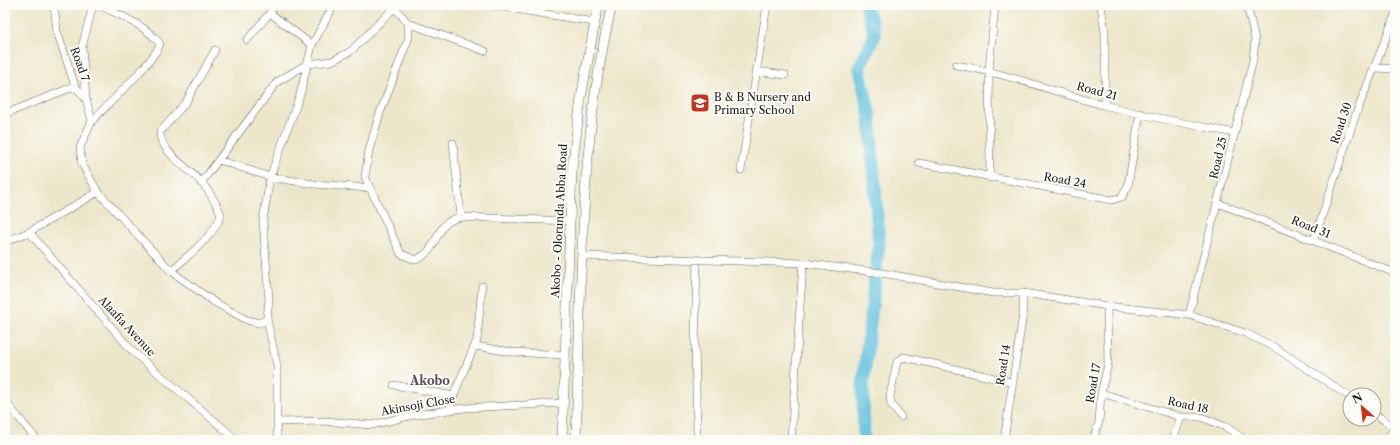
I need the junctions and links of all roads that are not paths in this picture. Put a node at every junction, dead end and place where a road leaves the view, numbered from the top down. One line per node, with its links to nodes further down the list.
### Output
1 (54, 5): 29 (street, Road 7)
2 (93, 5): 30 (street)
3 (99, 5): 34 (street)
4 (274, 5): 14 (street)
5 (334, 5): 19 (street)
6 (492, 5): 16 (street)
7 (598, 5): 16 (main road, Akobo - Olorunda Abba Road)
8 (612, 5): 51 (main road)
9 (767, 5): 27 (street)
10 (995, 5): 26 (street)
11 (1102, 5): 31 (street)
12 (1247, 5): 35 (street, Road 25)
13 (396, 6): 17 (street); 22 (street)
14 (270, 13): 18 (street); 19 (street)
15 (1395, 15): 24 (street, Road 30)
16 (594, 22): 47 (main road, Akobo - Olorunda Abba Road)
17 (408, 23): 21 (street); 43 (street)
18 (247, 40)
19 (312, 45): 22 (street)
20 (215, 50): 42 (street)
21 (485, 51)
22 (307, 64): 37 (street); 40 (street)
23 (956, 65): 26 (street, Road 21)
24 (1376, 68): 25 (street); 49 (street, Road 30)
25 (1395, 69)
26 (989, 70): 31 (street, Road 21); 41 (street)
27 (756, 71): 28 (street); 39 (street)
28 (786, 75)
29 (75, 86): 30 (street, Road 7); 33 (street)
30 (86, 99): 34 (street, Road 7)
31 (1105, 105): 32 (street, Road 21)
32 (1140, 112): 35 (street, Road 21); 41 (street, Road 24)
33 (5, 114)
34 (92, 121): 44 (street)
35 (1235, 133): 45 (street, Road 25)
36 (453, 143): 46 (street)
37 (219, 160): 40 (street); 42 (street)
38 (919, 163): 41 (street, Road 24)
39 (741, 170)
40 (270, 177): 43 (street); 60 (street)
41 (990, 178)
42 (201, 183): 54 (street)
43 (369, 188): 46 (street)
44 (98, 192): 48 (street); 54 (street)
45 (1218, 203): 49 (street, Road 31); 59 (street, Road 25)
46 (461, 217): 47 (street)
47 (570, 221): 62 (main road, Akobo - Olorunda Abba Road)
48 (29, 232): 50 (street); 80 (street, Alaafia Avenue)
49 (1314, 240): 55 (street, Road 31)
50 (8, 241)
51 (582, 256): 52 (street); 66 (main road)
52 (697, 259): 53 (street); 78 (street)
53 (803, 263): 57 (street); 84 (street)
54 (171, 271): 60 (street)
55 (1395, 273)
56 (482, 286): 61 (street)
57 (1023, 293): 58 (street); 63 (street, Road 14)
58 (1107, 306): 59 (street); 68 (street, Road 17)
59 (1189, 315): 67 (street)
60 (267, 318): 76 (street)
61 (474, 346): 62 (street); 69 (street)
62 (564, 355): 65 (main road, Akobo - Olorunda Abba Road)
63 (1011, 382): 73 (street); 85 (street, Road 14)
64 (394, 385): 69 (street)
65 (563, 387): 66 (main road); 71 (main road, Akobo - Olorunda Abba Road)
66 (577, 387): 83 (main road)
67 (1342, 392)
68 (1101, 393): 74 (street, Road 18); 86 (street, Road 17)
69 (454, 396): 72 (street)
70 (5, 401): 79 (street)
71 (562, 403): 72 (street, Akinsoji Close); 82 (main road, Akobo - Olorunda Abba Road)
72 (449, 410): 76 (street, Akinsoji Close)
73 (901, 417)
74 (1182, 417): 87 (street); 88 (street, Road 18)
75 (1382, 419): 77 (street)
76 (277, 422): 81 (street)
77 (1395, 428): 89 (street)
78 (697, 433)
79 (37, 440)
80 (237, 440)
81 (276, 440)
82 (562, 440)
83 (576, 440)
84 (791, 440)
85 (1004, 440)
86 (1093, 440)
87 (1173, 440)
88 (1245, 440)
89 (1387, 440)

